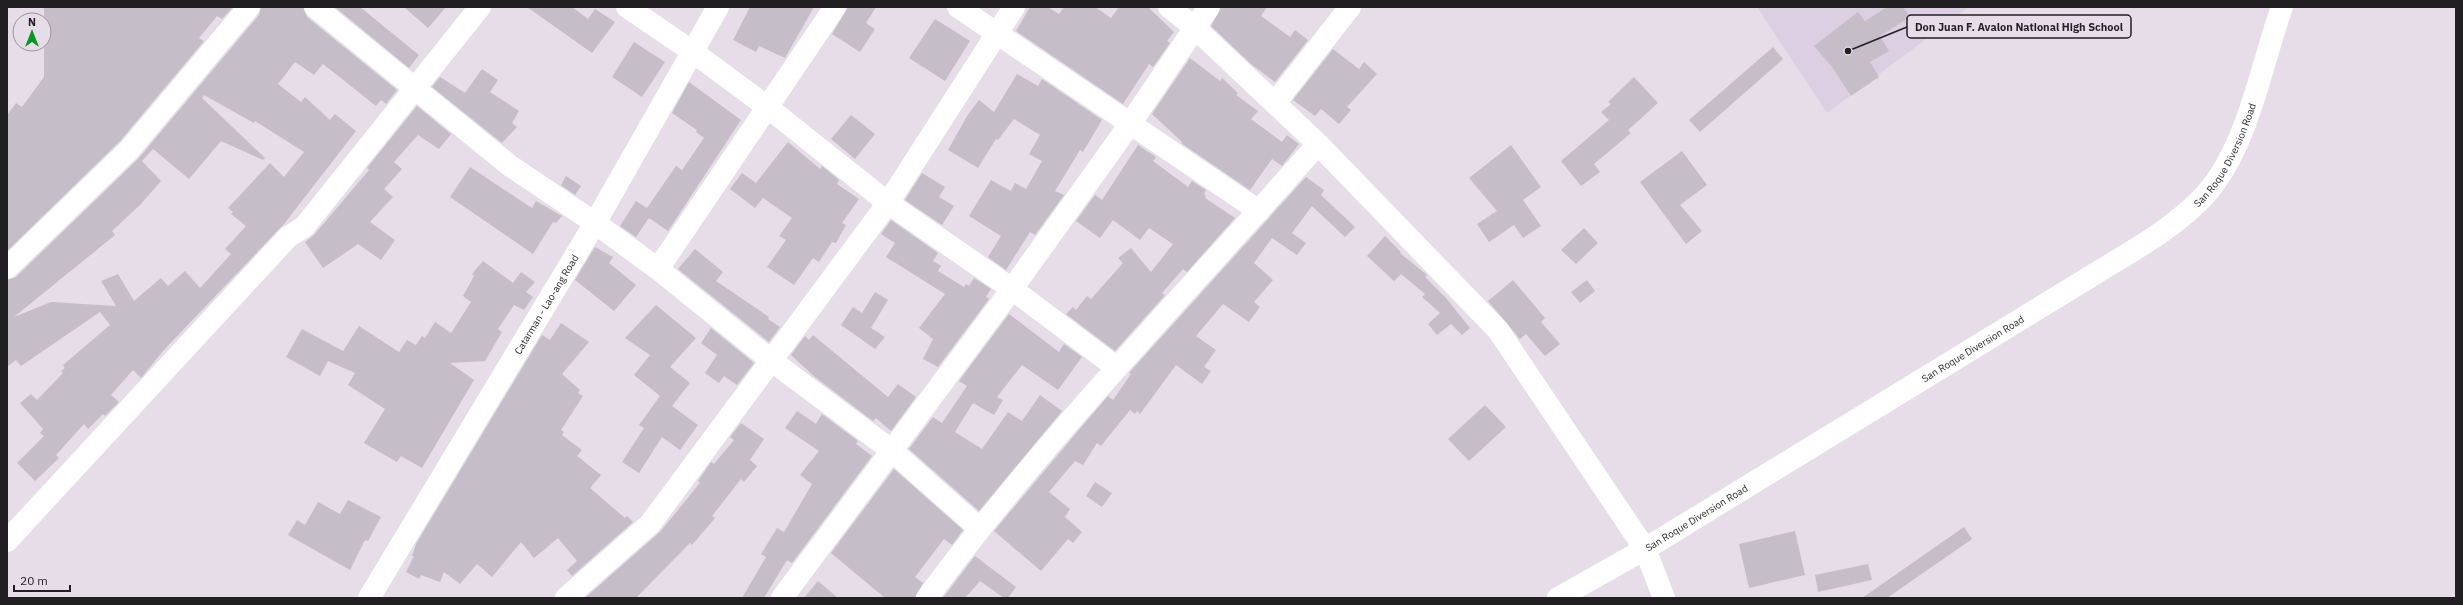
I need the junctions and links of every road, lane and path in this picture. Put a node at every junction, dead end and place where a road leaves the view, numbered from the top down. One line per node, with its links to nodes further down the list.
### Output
1 (249, 7): 24 (street)
2 (315, 7): 16 (street)
3 (480, 7): 16 (street)
4 (627, 7): 15 (street)
5 (718, 7): 15 (street, Catarman - Lao-ang Road)
6 (835, 7): 18 (street)
7 (958, 7): 14 (street)
8 (1014, 7): 14 (street)
9 (1169, 7): 13 (street)
10 (1209, 7): 13 (street)
11 (1350, 7): 17 (street)
12 (2282, 7): 32 (street, San Roque Diversion Road)
13 (1194, 27): 17 (street); 19 (street)
14 (998, 32): 19 (street); 21 (street)
15 (693, 52): 18 (street); 23 (street, Catarman - Lao-ang Road)
16 (416, 88): 23 (street); 31 (street)
17 (1275, 104): 20 (street)
18 (766, 106): 21 (street); 25 (street)
19 (1130, 124): 22 (street); 26 (street)
20 (1318, 144): 22 (street); 32 (street)
21 (888, 203): 26 (street); 27 (street)
22 (1259, 211): 28 (street)
23 (594, 222): 25 (street); 33 (street, Catarman - Lao-ang Road)
24 (7, 268)
25 (658, 269): 27 (street)
26 (1012, 289): 28 (street); 29 (street)
27 (772, 361): 29 (street); 34 (street)
28 (1116, 367): 30 (street)
29 (891, 450): 30 (street); 35 (street)
30 (979, 528): 36 (street)
31 (7, 542)
32 (1645, 548): 37 (street, San Roque Diversion Road); 38 (street)
33 (369, 598)
34 (566, 598)
35 (782, 598)
36 (928, 598)
37 (1558, 598)
38 (1664, 598)

